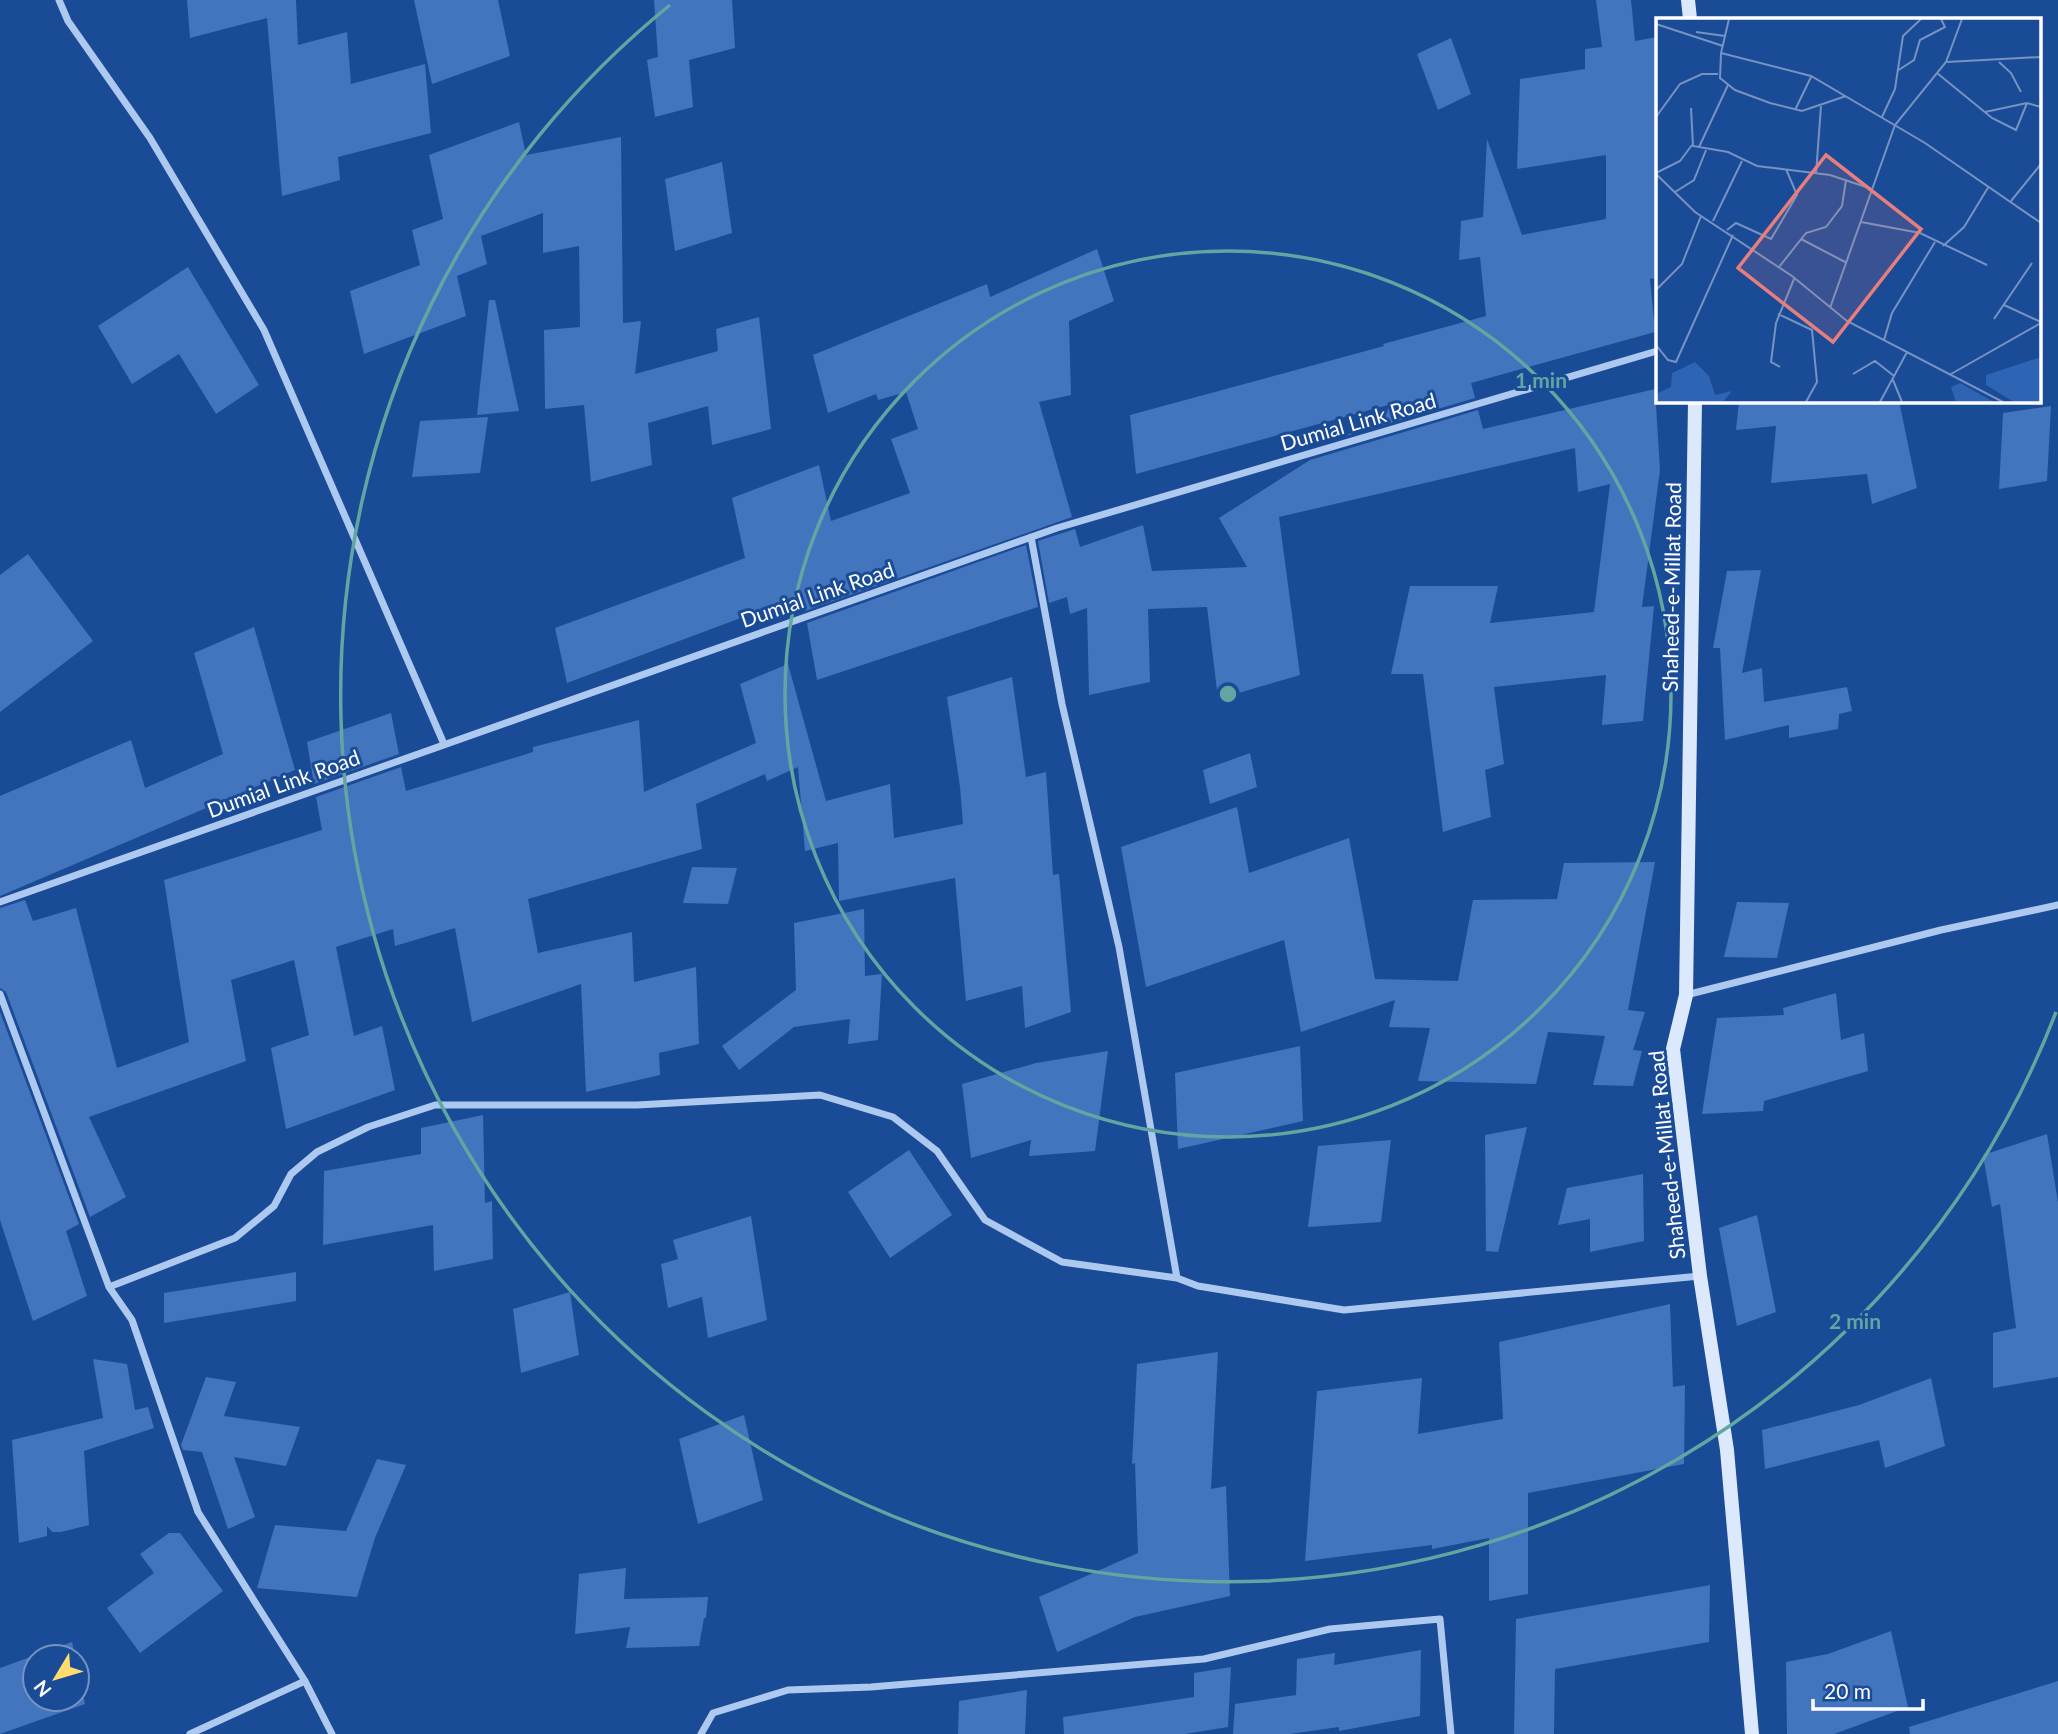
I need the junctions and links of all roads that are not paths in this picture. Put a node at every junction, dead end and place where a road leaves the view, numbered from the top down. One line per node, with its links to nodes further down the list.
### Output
1 (59, 0): 7 (street)
2 (1688, 0): 3 (main road)
3 (1690, 18)
4 (1656, 351): 6 (street, Dumial Link Road)
5 (1695, 402): 11 (main road, Shaheed-e-Millat Road)
6 (1031, 537): 7 (street, Dumial Link Road); 13 (street)
7 (444, 744): 8 (street, Dumial Link Road)
8 (0, 902)
9 (2058, 905): 11 (street)
10 (0, 994): 14 (street)
11 (1686, 995): 12 (main road, Shaheed-e-Millat Road)
12 (1700, 1276): 13 (street); 20 (main road, Shaheed-e-Millat Road)
13 (1177, 1278): 14 (street)
14 (109, 1287): 15 (street)
15 (305, 1681): 16 (street); 17 (street)
16 (190, 1734)
17 (331, 1734)
18 (701, 1734): 19 (street)
19 (1451, 1734)
20 (1752, 1734)

